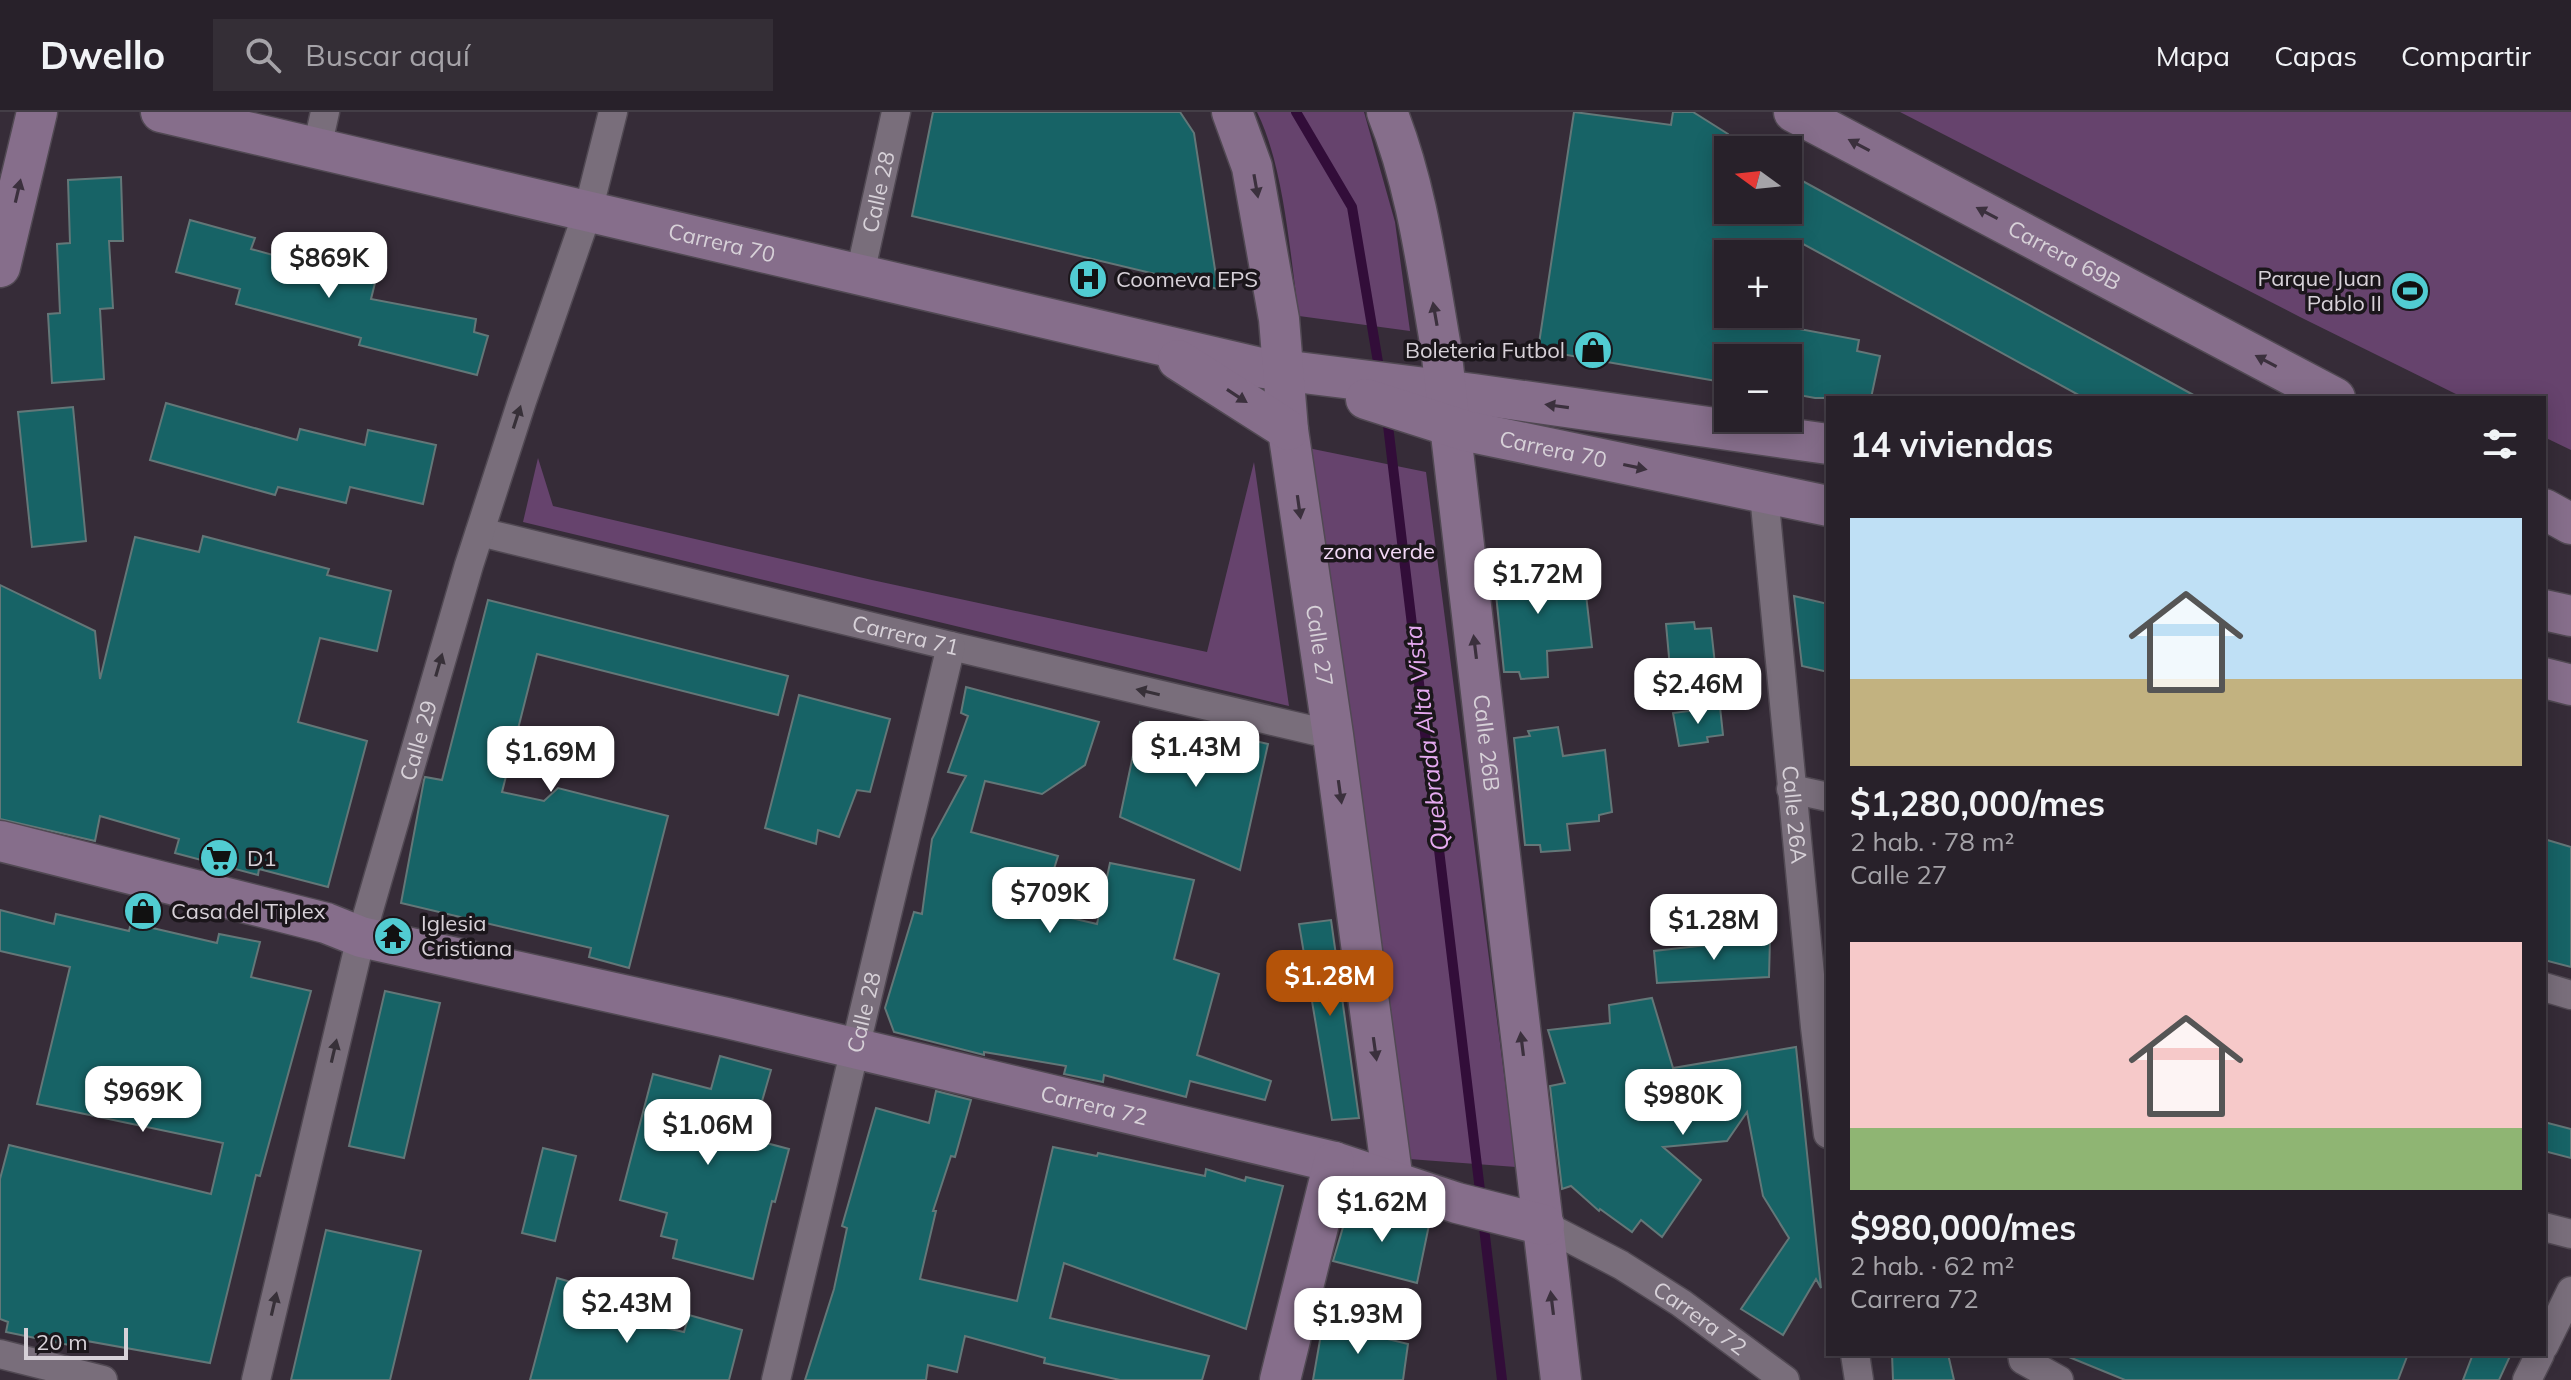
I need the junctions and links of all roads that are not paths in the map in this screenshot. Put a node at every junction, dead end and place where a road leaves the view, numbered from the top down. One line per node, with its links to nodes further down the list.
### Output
1 (37, 112): 10 (street, one-way to 1)
2 (161, 112): 8 (street, Carrera 70)
3 (613, 112): 9 (street, Calle 29)
4 (896, 112): 11 (street, Calle 28)
5 (1232, 112): 13 (street, Calle 27, one-way to 13)
6 (1387, 112): 15 (street, Calle 26B, one-way to 6)
7 (1794, 112): 14 (street, Carrera 69B, one-way to 7)
8 (321, 130): 9 (street, Carrera 70)
9 (588, 211): 11 (street, Carrera 70); 22 (street, Calle 29, one-way to 9)
10 (0, 267)
11 (860, 274): 12 (street, Carrera 70)
12 (1147, 341): 13 (street, Carrera 70); 16 (street, one-way to 16)
13 (1282, 372): 15 (street, Carrera 70); 16 (street, Calle 27)
14 (2331, 396)
15 (1447, 409): 17 (street, Carrera 70, one-way to 15); 18 (street, Carrera 70, one-way to 18); 42 (street, Calle 26B, one-way to 15)
16 (1288, 430): 28 (street, Calle 27, one-way to 28)
17 (1826, 444)
18 (1764, 494): 19 (street, Carrera 70); 29 (street, Calle 26A)
19 (1826, 506)
20 (2546, 510): 21 (street)
21 (2571, 524)
22 (480, 532): 25 (street, Carrera 71); 34 (street, Calle 29, one-way to 22)
23 (2546, 610): 24 (street)
24 (2571, 616)
25 (951, 646): 28 (street, Carrera 71, one-way to 25); 38 (street, Calle 28)
26 (2546, 679): 27 (street)
27 (2571, 685)
28 (1333, 735): 41 (street, Calle 27, one-way to 41)
29 (1791, 789): 30 (street); 37 (street, Calle 26A)
30 (1826, 797)
31 (0, 841): 33 (street, Carrera 72)
32 (0, 862): 33 (street, Carrera 72)
33 (76, 870): 34 (street, Carrera 72)
34 (361, 937): 38 (street, Carrera 72); 52 (street, Calle 29, one-way to 34)
35 (2546, 988): 36 (street)
36 (2571, 995)
37 (1821, 1029): 39 (street, Calle 26A)
38 (857, 1048): 40 (street, Carrera 72); 53 (street, Calle 28)
39 (1826, 1104)
40 (1334, 1162): 41 (street, Carrera 72); 54 (street)
41 (1393, 1182): 42 (street, Carrera 72)
42 (1529, 1221): 55 (street, Calle 26B, one-way to 42); 56 (street, Carrera 72)
43 (2546, 1228): 44 (street)
44 (2571, 1234)
45 (2571, 1291): 46 (street)
46 (2551, 1344)
47 (0, 1354): 51 (street)
48 (1855, 1356): 57 (street)
49 (2543, 1356): 59 (street)
50 (2023, 1357): 58 (street)
51 (103, 1380)
52 (256, 1380)
53 (776, 1380)
54 (1280, 1380)
55 (1561, 1380)
56 (1785, 1380)
57 (1859, 1380)
58 (2059, 1380)
59 (2527, 1380)

